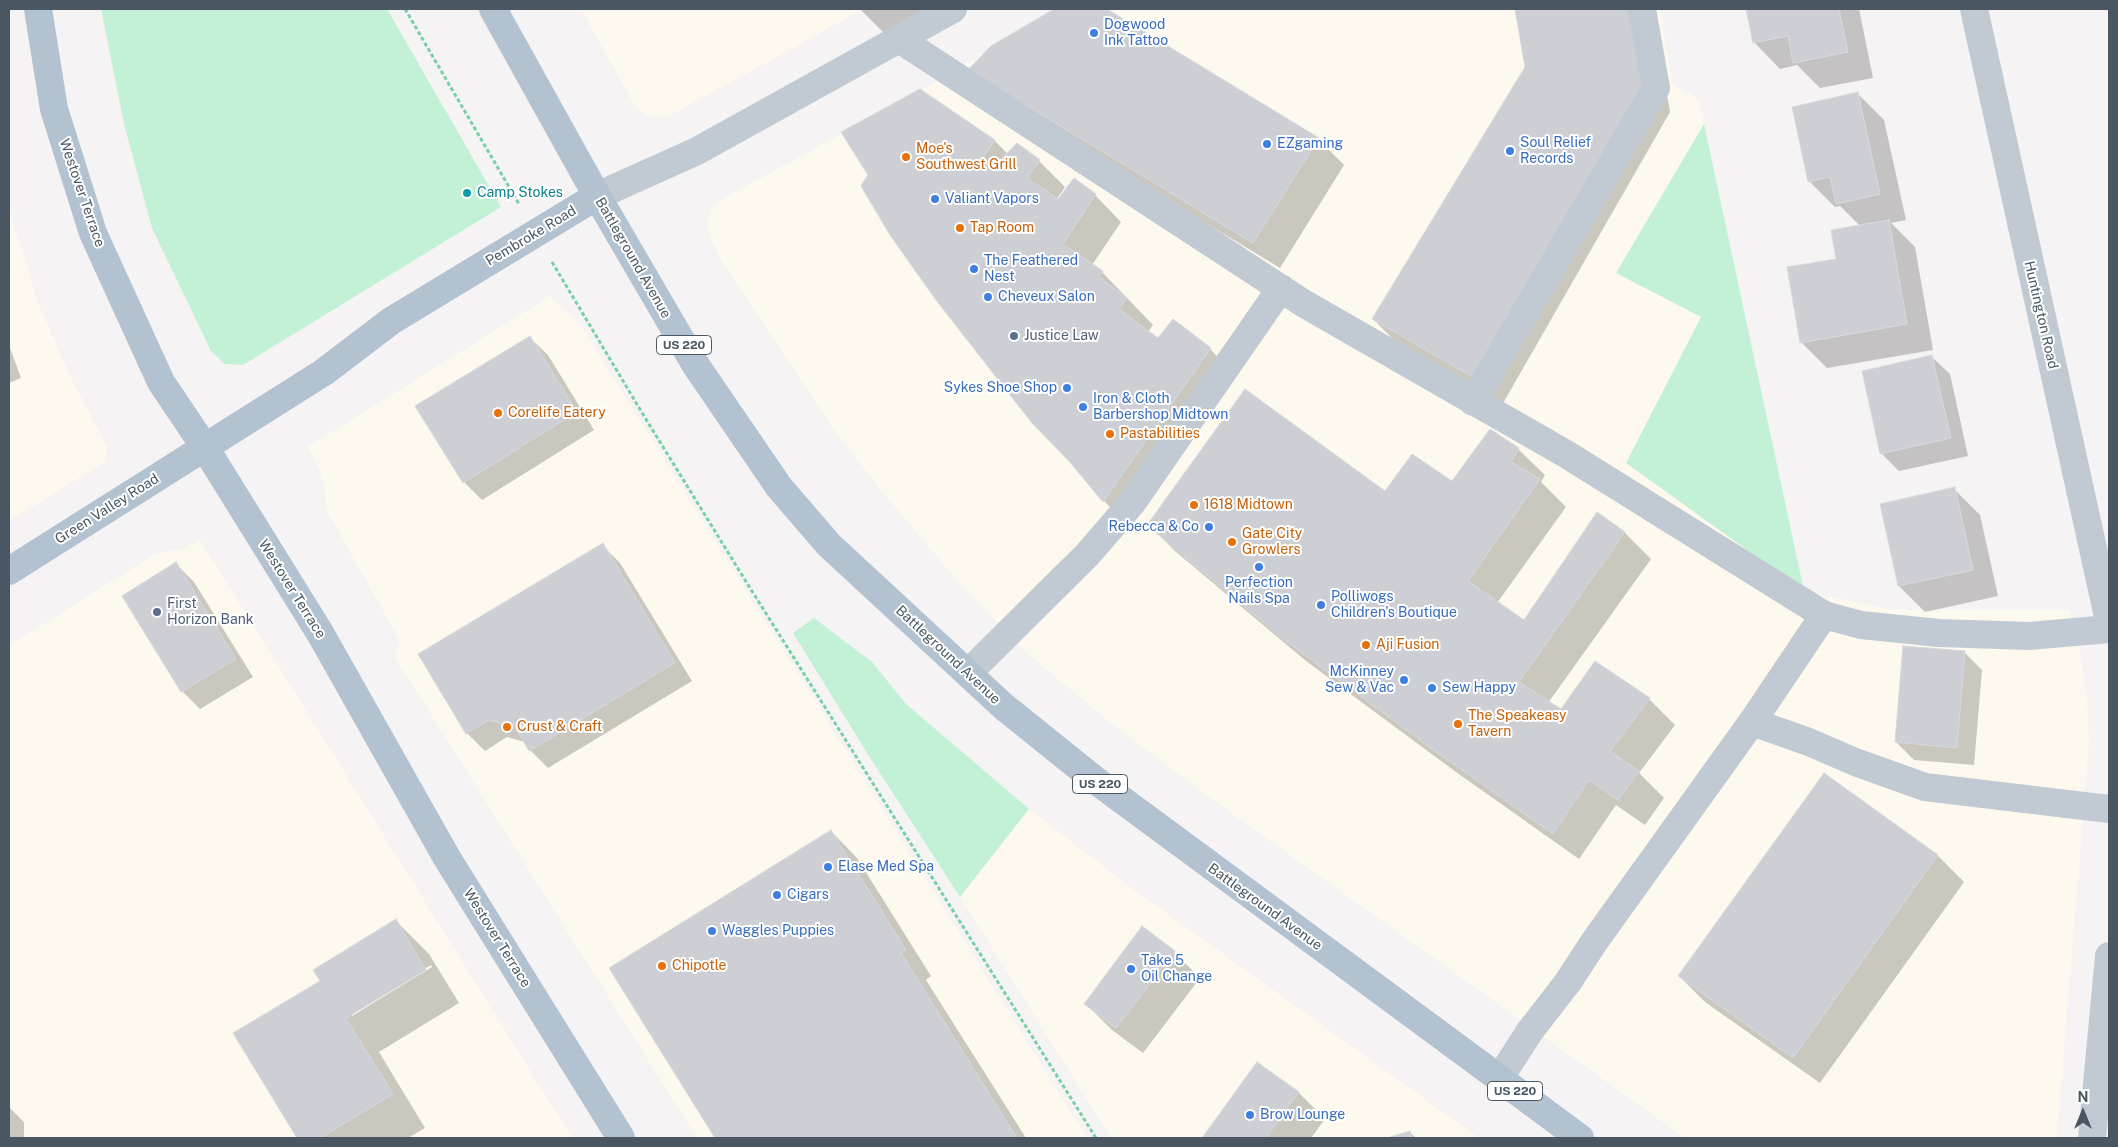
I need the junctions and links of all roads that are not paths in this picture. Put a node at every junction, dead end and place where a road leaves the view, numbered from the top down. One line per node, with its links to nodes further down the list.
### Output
1 (38, 9): 10 (main road, Westover Terrace)
2 (493, 9): 7 (main road, Battleground Avenue / US 220)
3 (953, 9): 6 (street, Pembroke Road)
4 (1642, 9): 9 (street)
5 (1974, 9): 13 (street, Huntington Road)
6 (899, 39): 7 (street, Pembroke Road); 8 (street)
7 (597, 196): 10 (main road, Pembroke Road); 15 (main road, Battleground Avenue / US 220)
8 (1281, 288): 9 (street); 15 (street)
9 (1473, 402): 12 (street)
10 (204, 446): 11 (main road, Green Valley Road); 20 (main road, Westover Terrace)
11 (9, 571)
12 (1824, 615): 14 (street); 16 (street)
13 (2109, 621)
14 (2109, 629)
15 (968, 674): 19 (main road, Battleground Avenue / US 220)
16 (1752, 722): 17 (street); 19 (street)
17 (2109, 809)
18 (2109, 956): 22 (street)
19 (1499, 1079): 21 (main road, Battleground Avenue / US 220)
20 (621, 1138)
21 (1580, 1138)
22 (2092, 1138)

